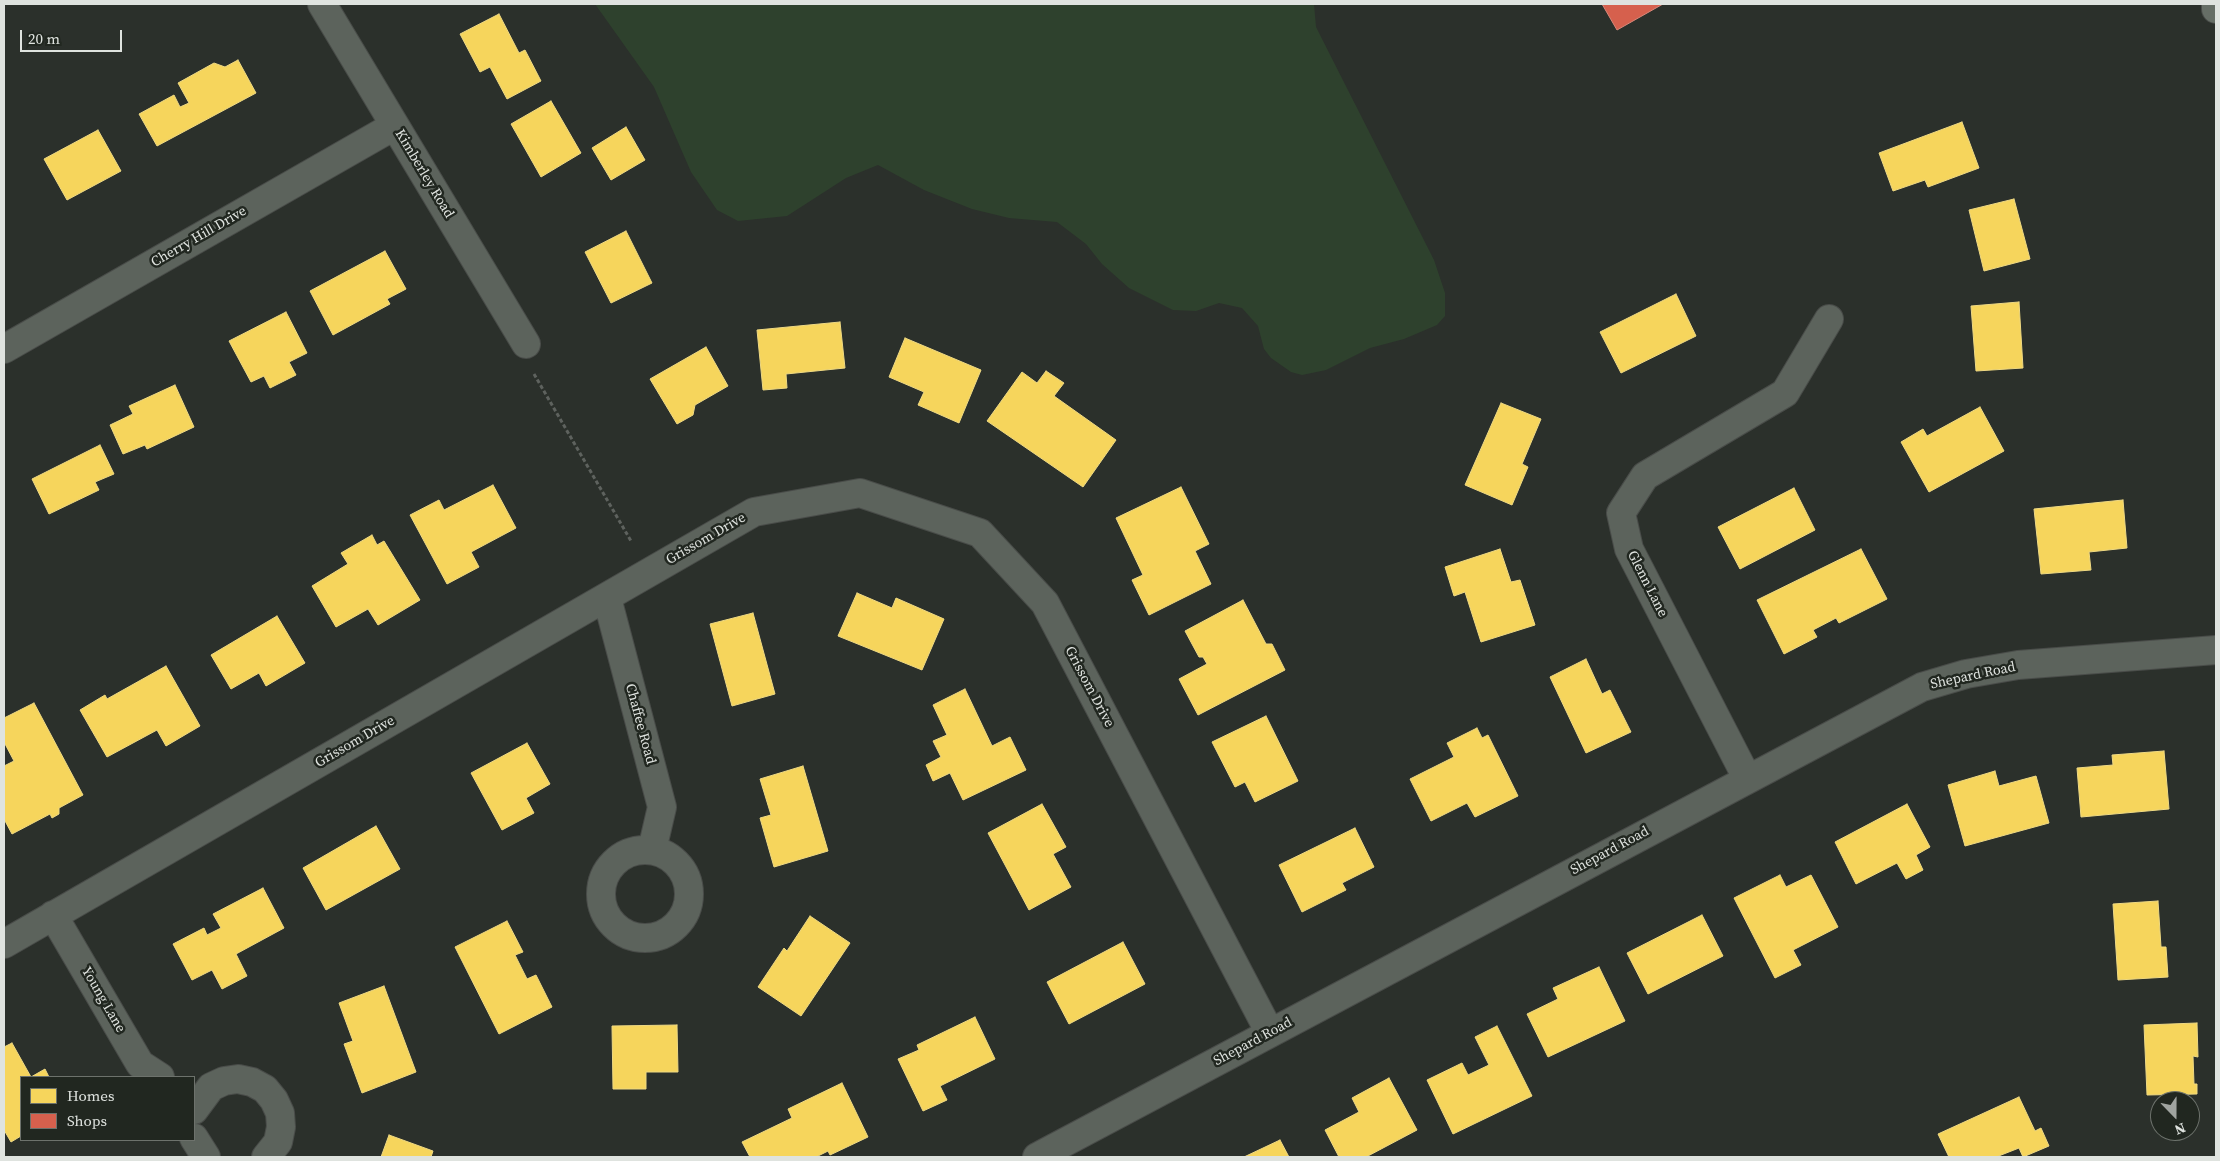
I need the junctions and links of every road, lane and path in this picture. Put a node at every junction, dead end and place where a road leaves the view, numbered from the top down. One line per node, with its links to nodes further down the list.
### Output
1 (322, 4): 4 (street, Kimberley Road)
2 (2216, 4): 3 (main road)
3 (2216, 9)
4 (394, 126): 6 (street, Kimberley Road); 7 (street, Cherry Hill Drive)
5 (1829, 319): 11 (street, Glenn Lane)
6 (526, 344): 8 (path)
7 (4, 349)
8 (631, 541)
9 (607, 598): 12 (street, Chaffee Road); 13 (street, Grissom Drive); 15 (street, Grissom Drive)
10 (2216, 650): 11 (street, Shepard Road)
11 (1747, 778): 15 (street, Shepard Road)
12 (652, 850)
13 (53, 914): 14 (street, Grissom Drive); 16 (street, Young Lane)
14 (4, 944)
15 (1270, 1033): 21 (street, Shepard Road)
16 (158, 1076)
17 (195, 1103): 20 (street)
18 (195, 1140): 19 (street)
19 (206, 1157)
20 (266, 1157)
21 (1037, 1157)

